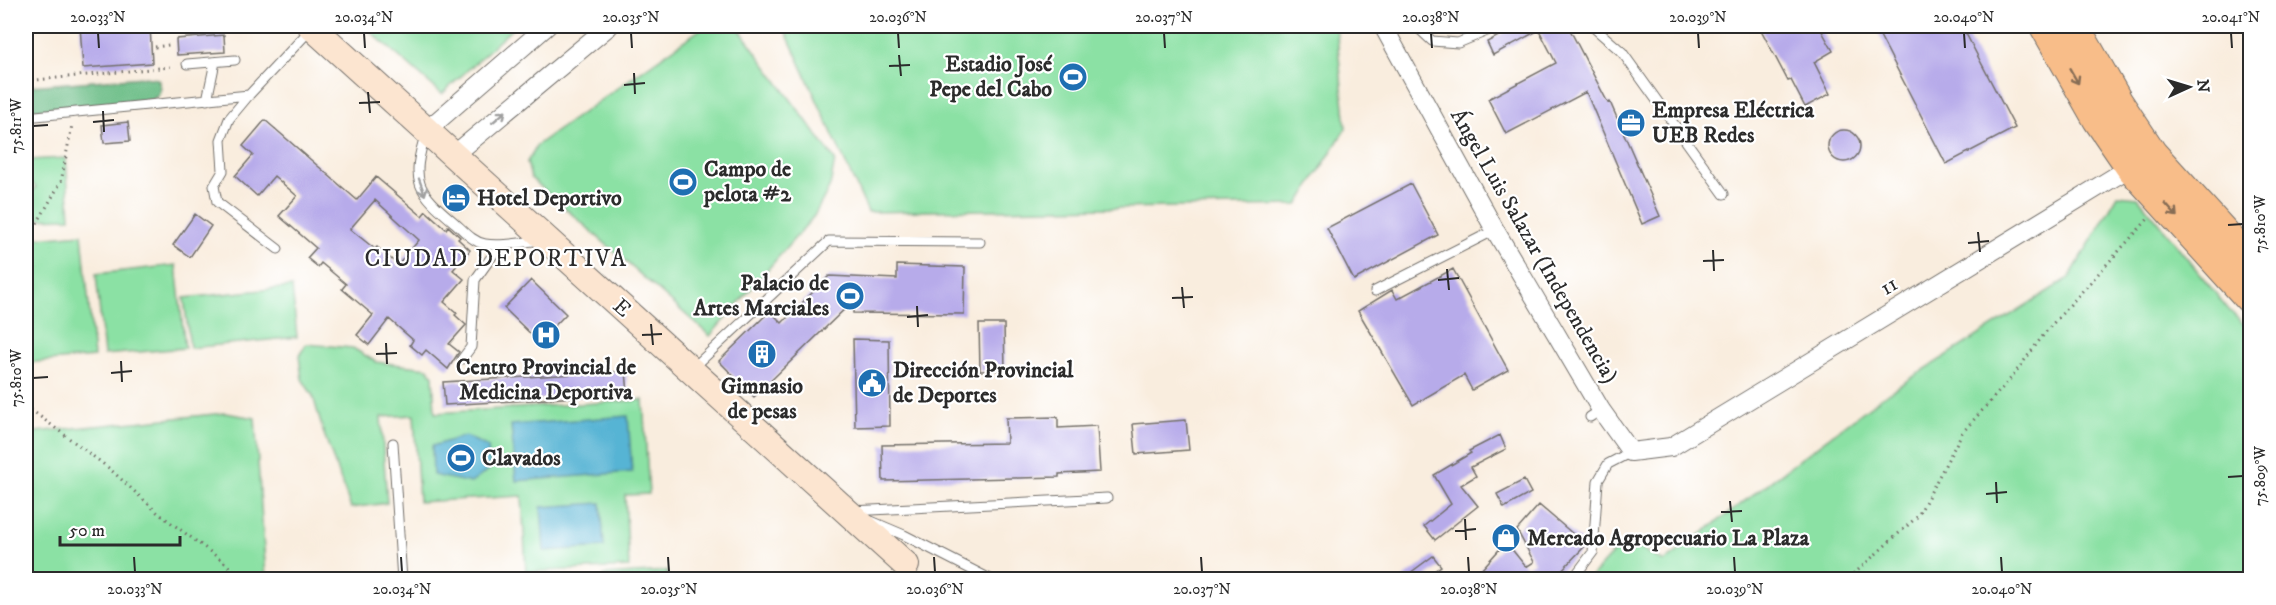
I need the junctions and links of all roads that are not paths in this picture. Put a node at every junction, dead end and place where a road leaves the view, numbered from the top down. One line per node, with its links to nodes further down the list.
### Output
1 (312, 26): 13 (lane); 17 (street, E)
2 (547, 26): 17 (street)
3 (609, 26): 18 (street, one-way to 3)
4 (1383, 26): 21 (street, Ángel Luis Salazar (Independencia))
5 (1416, 26): 6 (lane)
6 (1499, 26)
7 (1592, 26): 20 (lane)
8 (2046, 26): 19 (highway, one-way to 19)
9 (2073, 26): 19 (highway)
10 (236, 60): 11 (lane)
11 (215, 62): 12 (lane); 14 (lane)
12 (187, 64)
13 (249, 95): 14 (lane); 25 (lane)
14 (207, 99): 16 (lane)
15 (26, 109): 16 (lane)
16 (26, 117)
17 (427, 130): 18 (street, E); 24 (lane, one-way to 24)
18 (454, 155): 22 (street, E)
19 (2142, 161): 26 (highway); 28 (highway, one-way to 28); 32 (street, 11)
20 (1724, 194)
21 (1495, 231): 27 (lane); 32 (street, Ángel Luis Salazar (Independencia))
22 (545, 239): 24 (lane); 30 (street, E)
23 (980, 242): 30 (lane)
24 (500, 245): 29 (lane)
25 (278, 249)
26 (2250, 263)
27 (1375, 291)
28 (2250, 297)
29 (462, 359)
30 (691, 370): 34 (street, E)
31 (393, 443): 36 (lane)
32 (1631, 452): 38 (lane)
33 (1107, 498): 34 (lane)
34 (847, 511): 35 (street, E); 37 (lane)
35 (906, 569)
36 (402, 579)
37 (992, 579)
38 (1572, 579)

